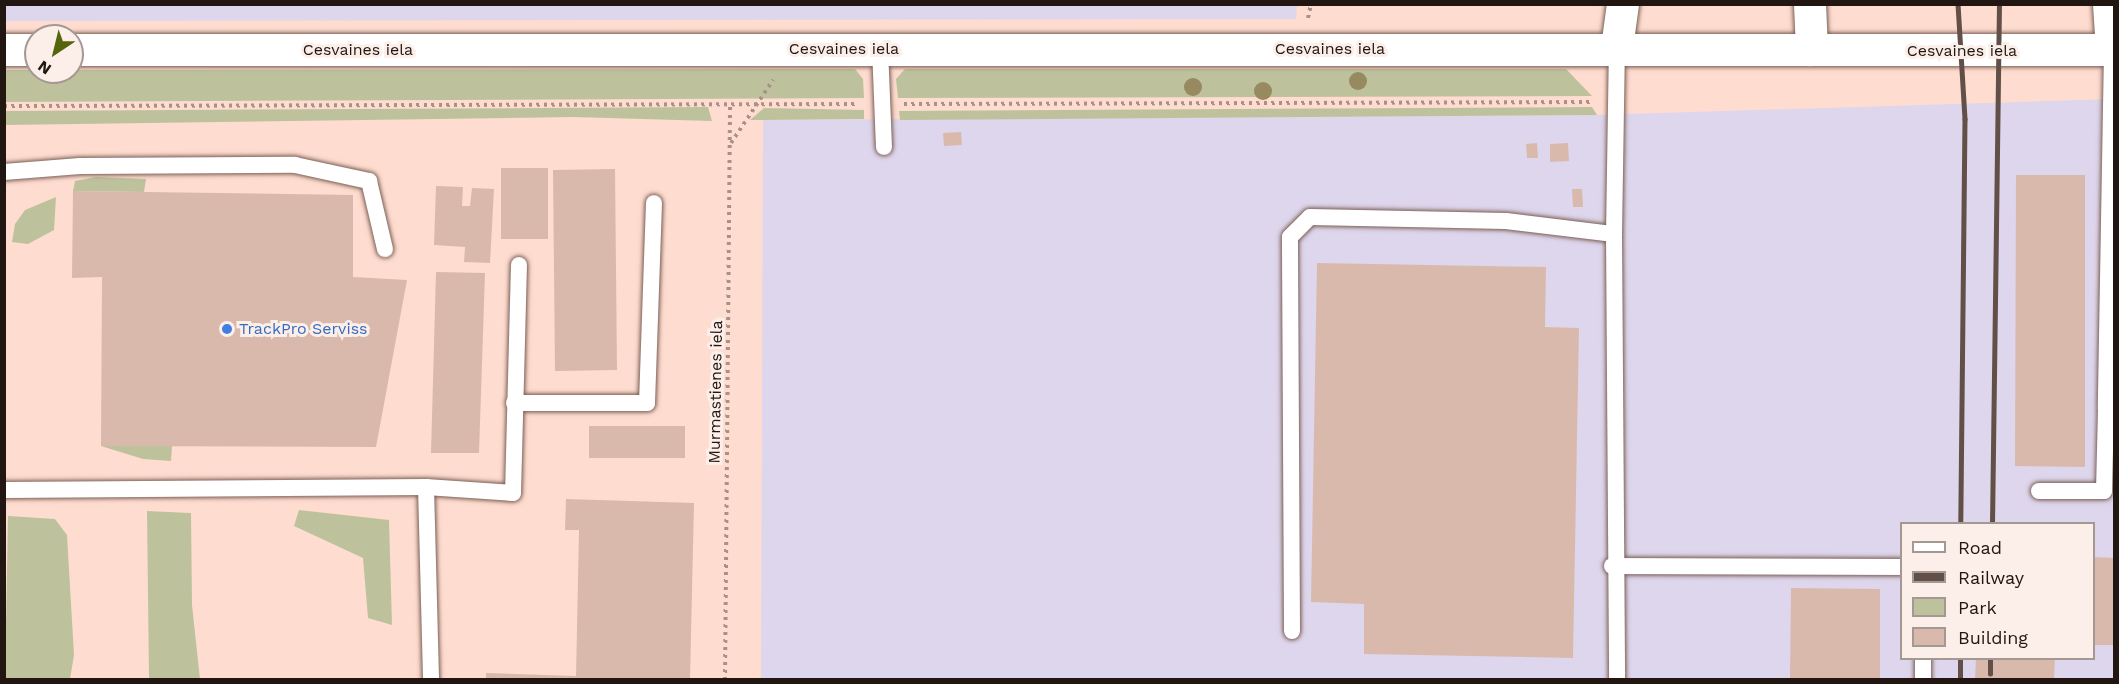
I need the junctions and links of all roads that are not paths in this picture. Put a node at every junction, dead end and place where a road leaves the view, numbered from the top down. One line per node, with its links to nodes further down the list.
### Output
1 (1623, 4): 5 (street)
2 (1810, 4): 9 (street)
3 (2109, 4): 10 (street)
4 (880, 48): 5 (street, Cesvaines iela); 8 (street, Cesvaines iela); 11 (lane)
5 (1617, 48): 9 (street, Cesvaines iela); 14 (lane)
6 (4, 50): 7 (street)
7 (24, 50)
8 (84, 50)
9 (1812, 50): 10 (street, Cesvaines iela)
10 (2113, 50): 18 (lane)
11 (884, 147)
12 (4, 172): 15 (lane)
13 (654, 203): 17 (lane)
14 (1614, 234): 22 (lane); 24 (lane)
15 (385, 249)
16 (519, 265): 17 (lane)
17 (514, 403): 19 (lane)
18 (2110, 409): 21 (lane)
19 (426, 487): 20 (lane); 26 (lane)
20 (4, 490)
21 (2039, 490)
22 (1612, 566): 23 (lane); 27 (lane)
23 (1900, 567)
24 (1292, 631)
25 (1923, 660): 28 (lane)
26 (431, 680)
27 (1617, 680)
28 (1923, 680)

